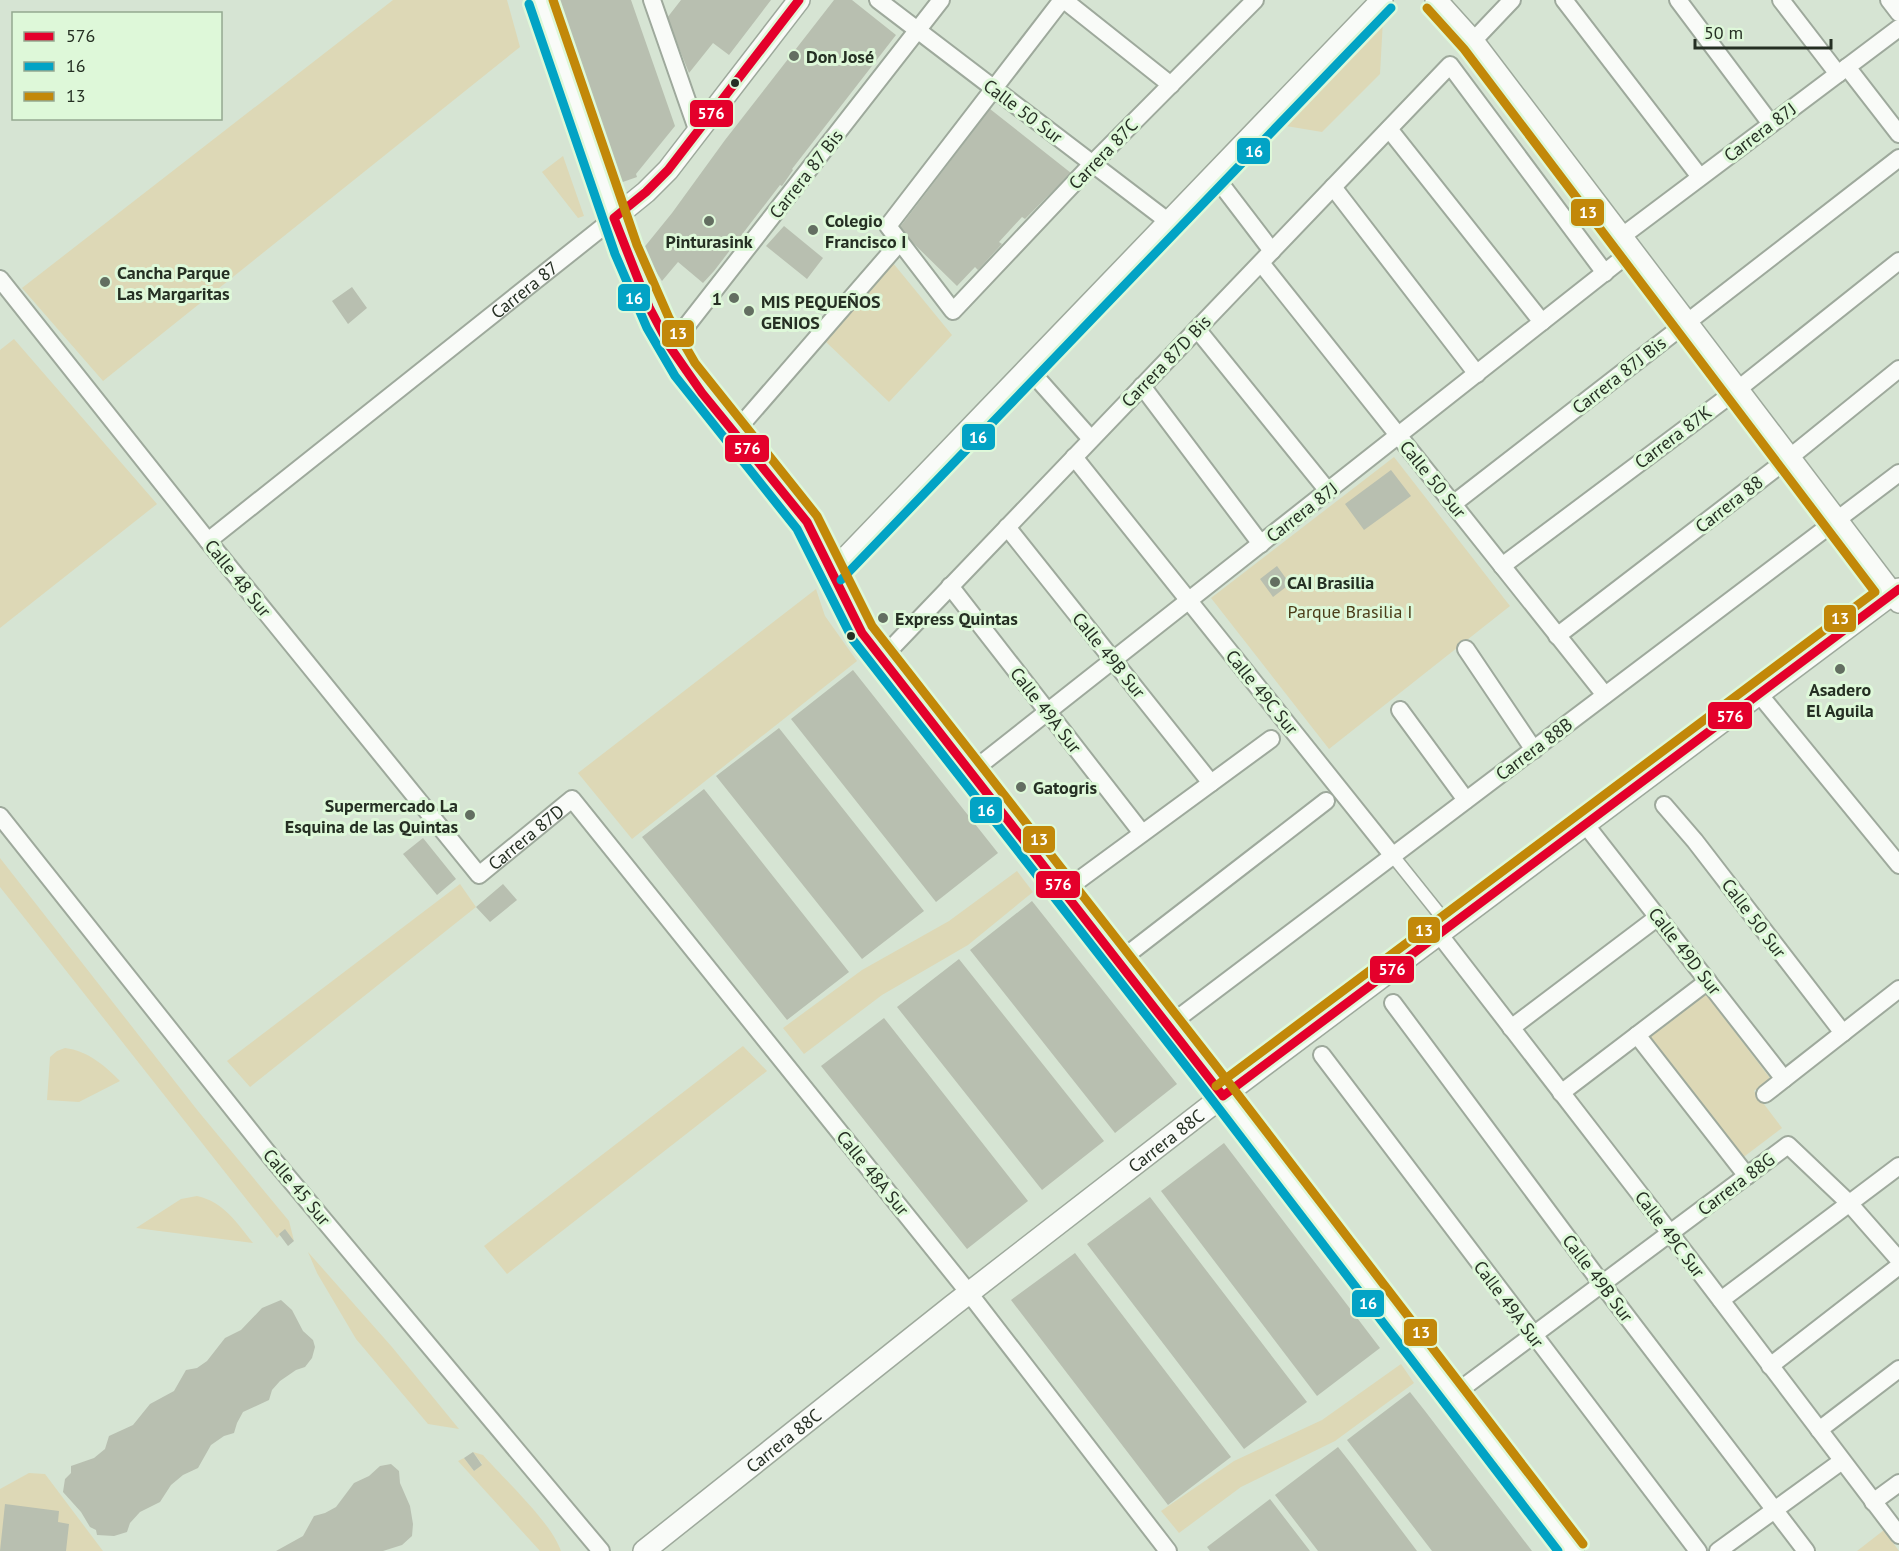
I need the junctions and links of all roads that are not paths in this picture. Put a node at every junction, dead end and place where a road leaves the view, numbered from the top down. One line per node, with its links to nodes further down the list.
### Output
1 (540, 0): 31 (street)
2 (799, 0): 24 (street, Carrera 87)
3 (878, 0): 17 (street, Calle 50 Sur)
4 (941, 0): 17 (street, Carrera 87 Bis)
5 (1063, 0): 20 (street); 21 (street)
6 (1382, 0): 28 (street)
7 (1436, 0): 18 (street)
8 (1512, 0): 18 (street)
9 (1564, 0): 29 (street)
10 (1678, 0): 22 (street)
11 (1781, 0): 19 (street)
12 (1889, 0): 15 (street)
13 (1247, 2): 20 (street, Carrera 87C)
14 (658, 4): 24 (street)
15 (1899, 13)
16 (1899, 28): 19 (street, Carrera 87J)
17 (918, 30): 21 (street, Calle 50 Sur); 42 (street, Carrera 87 Bis)
18 (1473, 41): 34 (street)
19 (1842, 70): 22 (street, Carrera 87J); 25 (street)
20 (1171, 85): 27 (street, Carrera 87C)
21 (993, 88): 27 (street, Calle 50 Sur); 33 (street)
22 (1771, 124): 29 (street, Carrera 87J)
23 (1389, 129): 30 (street, Carrera 87D Bis); 37 (street, Carrera 87D Bis); 39 (street)
24 (698, 132): 31 (street, Carrera 87)
25 (1899, 134)
26 (1899, 158): 40 (street, Carrera 87J Bis)
27 (1092, 164): 32 (street, Calle 50 Sur); 33 (street, Carrera 87C)
28 (1214, 175): 32 (street); 35 (street, Calle 50 Sur)
29 (1700, 177): 34 (street, Carrera 87J)
30 (1333, 187): 35 (street, Carrera 87D Bis); 45 (street)
31 (614, 218): 42 (street); 58 (street, Carrera 87)
32 (1168, 222): 43 (street)
33 (900, 242): 48 (street)
34 (1626, 244): 37 (street, Carrera 87J); 40 (street)
35 (1266, 257): 41 (street, Carrera 87D Bis); 49 (street, Calle 50 Sur)
36 (1899, 261): 47 (street, Carrera 87K)
37 (1605, 273): 39 (street, Carrera 87J)
38 (0, 279): 58 (street, Calle 48 Sur)
39 (1542, 322): 45 (street, Carrera 87J)
40 (1686, 323): 47 (street); 55 (street, Carrera 87J Bis)
41 (1197, 329): 46 (street, Carrera 87D Bis); 54 (street)
42 (670, 347): 48 (street)
43 (1028, 368): 50 (street); 61 (street)
44 (1899, 369): 52 (street, Carrera 88)
45 (1477, 374): 49 (street, Carrera 87J)
46 (1142, 386): 50 (street, Carrera 87D Bis); 59 (street)
47 (1737, 390): 52 (street); 60 (street, Carrera 87K)
48 (735, 432): 61 (street)
49 (1398, 436): 54 (street, Carrera 87J); 55 (street, Calle 50 Sur)
50 (1091, 440): 51 (street, Carrera 87D Bis)
51 (1074, 457): 57 (street, Carrera 87D Bis); 64 (street, Calle 49C Sur)
52 (1789, 458): 56 (street); 65 (street, Carrera 88)
53 (1899, 473): 56 (street, Carrera 88B)
54 (1328, 491): 59 (street, Carrera 87J)
55 (1453, 504): 60 (street, Calle 50 Sur)
56 (1836, 520): 63 (street); 70 (street, Carrera 88B)
57 (1007, 527): 62 (street, Carrera 87D Bis); 68 (street, Calle 49B Sur)
58 (208, 541): 86 (street, Calle 48 Sur)
59 (1261, 544): 64 (street, Carrera 87J)
60 (1502, 566): 65 (street, Calle 50 Sur)
61 (832, 572): 67 (street)
62 (950, 586): 67 (street, Carrera 87D Bis); 72 (street, Calle 49A Sur)
63 (1897, 595): 69 (street, Carrera 88C)
64 (1189, 601): 68 (street, Carrera 87J); 84 (street, Calle 49C Sur)
65 (1557, 636): 70 (street, Calle 50 Sur)
66 (1466, 649): 74 (street)
67 (882, 657): 75 (street)
68 (1114, 660): 72 (street, Carrera 87J); 76 (street, Calle 49B Sur)
69 (1759, 694): 82 (street, Carrera 88C); 85 (street)
70 (1605, 695): 74 (street, Carrera 88B)
71 (1400, 710): 78 (street)
72 (1048, 712): 75 (street, Carrera 87J); 83 (street, Calle 49A Sur)
73 (1271, 739): 76 (street)
74 (1533, 750): 78 (street, Carrera 88B)
75 (971, 772): 87 (street)
76 (1211, 783): 83 (street)
77 (572, 800): 86 (street, Carrera 87D); 110 (street, Calle 48A Sur)
78 (1466, 800): 84 (street, Carrera 88B)
79 (1326, 801): 90 (street)
80 (1664, 805): 96 (street, Calle 50 Sur)
81 (0, 816): 122 (street, Calle 45 Sur)
82 (1585, 824): 88 (street, Calle 49D Sur); 89 (street, Carrera 88C)
83 (1142, 833): 87 (street)
84 (1393, 856): 89 (street, Calle 49C Sur); 94 (street, Carrera 88B)
85 (1899, 865)
86 (479, 874)
87 (1064, 891): 90 (street)
88 (1658, 917): 91 (street, Calle 49D Sur); 95 (street)
89 (1444, 930): 95 (street, Calle 49C Sur); 102 (street, Carrera 88C)
90 (1119, 961): 94 (street)
91 (1708, 981): 97 (street); 99 (street, Calle 49D Sur)
92 (1899, 989): 96 (street)
93 (1393, 1004): 109 (street, Calle 49B Sur)
94 (1169, 1025): 102 (street)
95 (1511, 1028): 100 (street, Calle 49C Sur)
96 (1843, 1033): 99 (street)
97 (1637, 1035): 100 (street); 104 (street)
98 (1322, 1055): 112 (street, Calle 49A Sur)
99 (1784, 1079): 101 (street)
100 (1561, 1093): 106 (street, Calle 49C Sur)
101 (1765, 1094)
102 (1223, 1096): 110 (street, Carrera 88C); 115 (street)
103 (1899, 1166): 105 (street)
104 (1747, 1176): 105 (street, Carrera 88G); 106 (street, Carrera 88G)
105 (1849, 1203): 107 (street); 111 (street)
106 (1670, 1233): 109 (street, Carrera 88G); 111 (street, Calle 49C Sur)
107 (1899, 1260)
108 (1899, 1266): 113 (street)
109 (1602, 1284): 112 (street, Carrera 88G); 120 (street, Calle 49B Sur)
110 (969, 1293): 123 (street, Carrera 88C); 124 (street, Calle 48A Sur)
111 (1721, 1300): 113 (street, Calle 49C Sur)
112 (1533, 1335): 115 (street, Carrera 88G); 126 (street, Calle 49A Sur)
113 (1770, 1366): 116 (street, Calle 49C Sur)
114 (1899, 1369): 116 (street)
115 (1453, 1395): 125 (street)
116 (1818, 1430): 117 (street, Calle 49C Sur)
117 (1842, 1461): 119 (street, Calle 49C Sur); 120 (street)
118 (1899, 1483): 119 (street)
119 (1873, 1502): 121 (street, Calle 49C Sur)
120 (1774, 1510): 127 (street); 128 (street, Calle 49B Sur)
121 (1899, 1536)
122 (601, 1551)
123 (644, 1551)
124 (1168, 1551)
125 (1573, 1551)
126 (1698, 1551)
127 (1718, 1551)
128 (1806, 1551)

